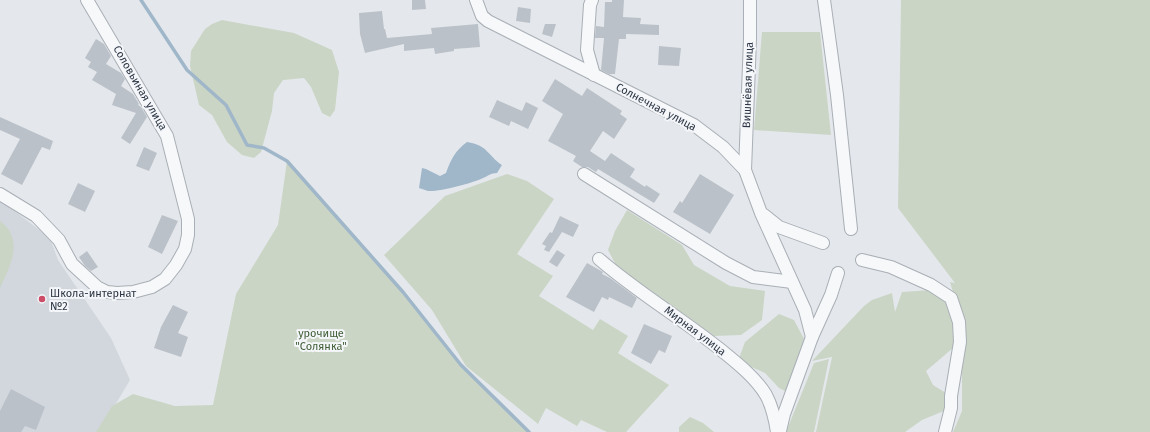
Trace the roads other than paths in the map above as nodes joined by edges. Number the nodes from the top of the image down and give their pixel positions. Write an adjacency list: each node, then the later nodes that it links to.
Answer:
1 (87, 0): 9 (street, Соловьиная улица)
2 (476, 0): 6 (street, Солнечная улица)
3 (592, 0): 6 (street)
4 (750, 0): 7 (street, Вишнёвая улица)
5 (824, 0): 11 (street)
6 (594, 75): 7 (street, Солнечная улица)
7 (745, 170): 10 (street, Солнечная улица)
8 (584, 174): 16 (street)
9 (0, 194)
10 (761, 213): 12 (street); 16 (street, Солнечная улица)
11 (851, 229)
12 (823, 243)
13 (599, 259): 18 (street, Мирная улица)
14 (862, 260): 19 (street)
15 (838, 273): 17 (street)
16 (792, 282): 17 (street, Солнечная улица)
17 (812, 337): 18 (street)
18 (778, 432)
19 (945, 432)

